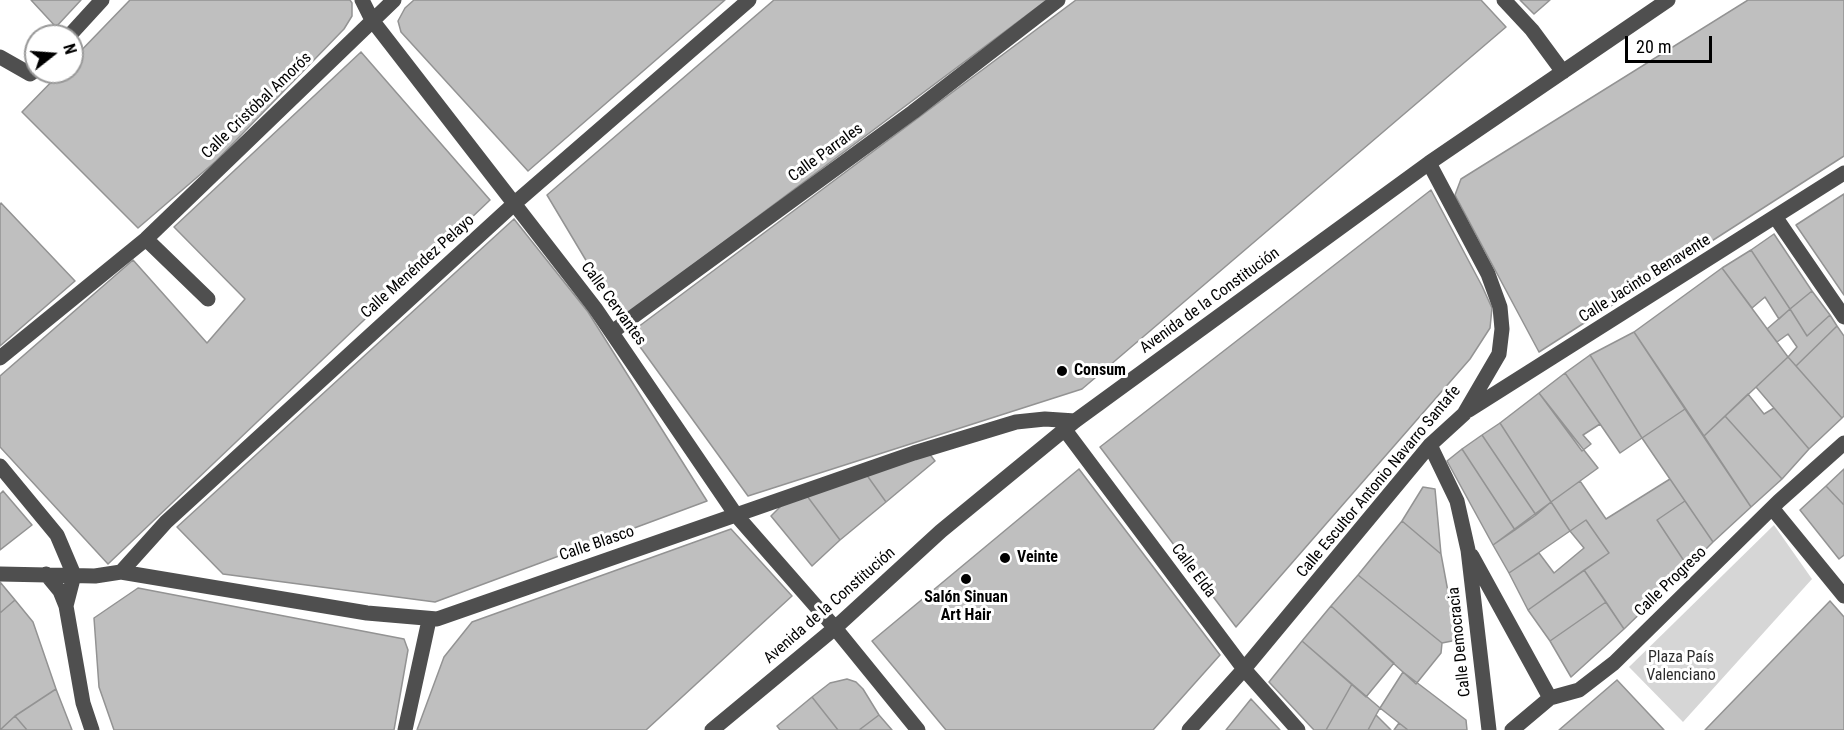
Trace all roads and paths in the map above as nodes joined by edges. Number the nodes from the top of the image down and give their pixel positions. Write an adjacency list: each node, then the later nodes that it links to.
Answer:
1 (102, 0): 9 (street)
2 (362, 0): 8 (street, Calle Cervantes)
3 (394, 0): 8 (street, Calle Cristóbal Amorós)
4 (749, 0): 15 (street, Calle Menéndez Pelayo)
5 (1058, 0): 20 (street, Calle Parrales)
6 (1504, 0): 12 (street)
7 (1668, 0): 12 (street, Avenida de la Constitución)
8 (372, 20): 15 (street, Calle Cervantes); 17 (street, Calle Cristóbal Amorós)
9 (80, 24)
10 (0, 57): 11 (street)
11 (24, 71)
12 (1563, 72): 13 (street, Avenida de la Constitución)
13 (1429, 163): 22 (street, Calle Escultor Antonio Navarro Santafe); 23 (street, Avenida de la Constitución)
14 (1844, 173): 16 (street, Calle Jacinto Benavente)
15 (515, 202): 20 (street, Calle Cervantes); 30 (street, Calle Menéndez Pelayo)
16 (1776, 218): 19 (street); 22 (street, Calle Jacinto Benavente)
17 (146, 239): 18 (street); 21 (street, Calle Cristóbal Amorós)
18 (208, 299)
19 (1844, 317)
20 (612, 332): 28 (street, Calle Cervantes)
21 (0, 358)
22 (1464, 414): 25 (street, Calle Escultor Antonio Navarro Santafe)
23 (1070, 426): 28 (street, Calle Blasco); 37 (street, Avenida de la Constitución); 38 (street, Calle Elda)
24 (1844, 443): 27 (street, Calle Progreso)
25 (1430, 445): 29 (street, Calle Democracia); 38 (street, Calle Escultor Antonio Navarro Santafe)
26 (0, 466): 33 (street)
27 (1772, 508): 34 (street); 39 (street, Calle Progreso)
28 (736, 515): 36 (street, Calle Blasco); 37 (street, Calle Cervantes)
29 (1468, 550): 39 (street, Calle Democracia); 46 (street, Calle Democracia)
30 (121, 572): 33 (street, Calle Blasco); 36 (street, Calle Blasco)
31 (0, 574): 32 (street, Calle Blasco)
32 (46, 574): 33 (street, Calle Blasco); 35 (street)
33 (74, 575): 35 (street)
34 (1844, 596)
35 (66, 606): 40 (street)
36 (429, 620): 41 (street)
37 (835, 628): 42 (street, Avenida de la Constitución); 43 (street, Calle Cervantes)
38 (1245, 669): 44 (street, Calle Escultor Antonio Navarro Santafe); 45 (street, Calle Elda)
39 (1550, 698): 47 (street, Calle Progreso)
40 (92, 730)
41 (405, 730)
42 (712, 730)
43 (918, 730)
44 (1189, 730)
45 (1298, 730)
46 (1489, 730)
47 (1512, 730)

